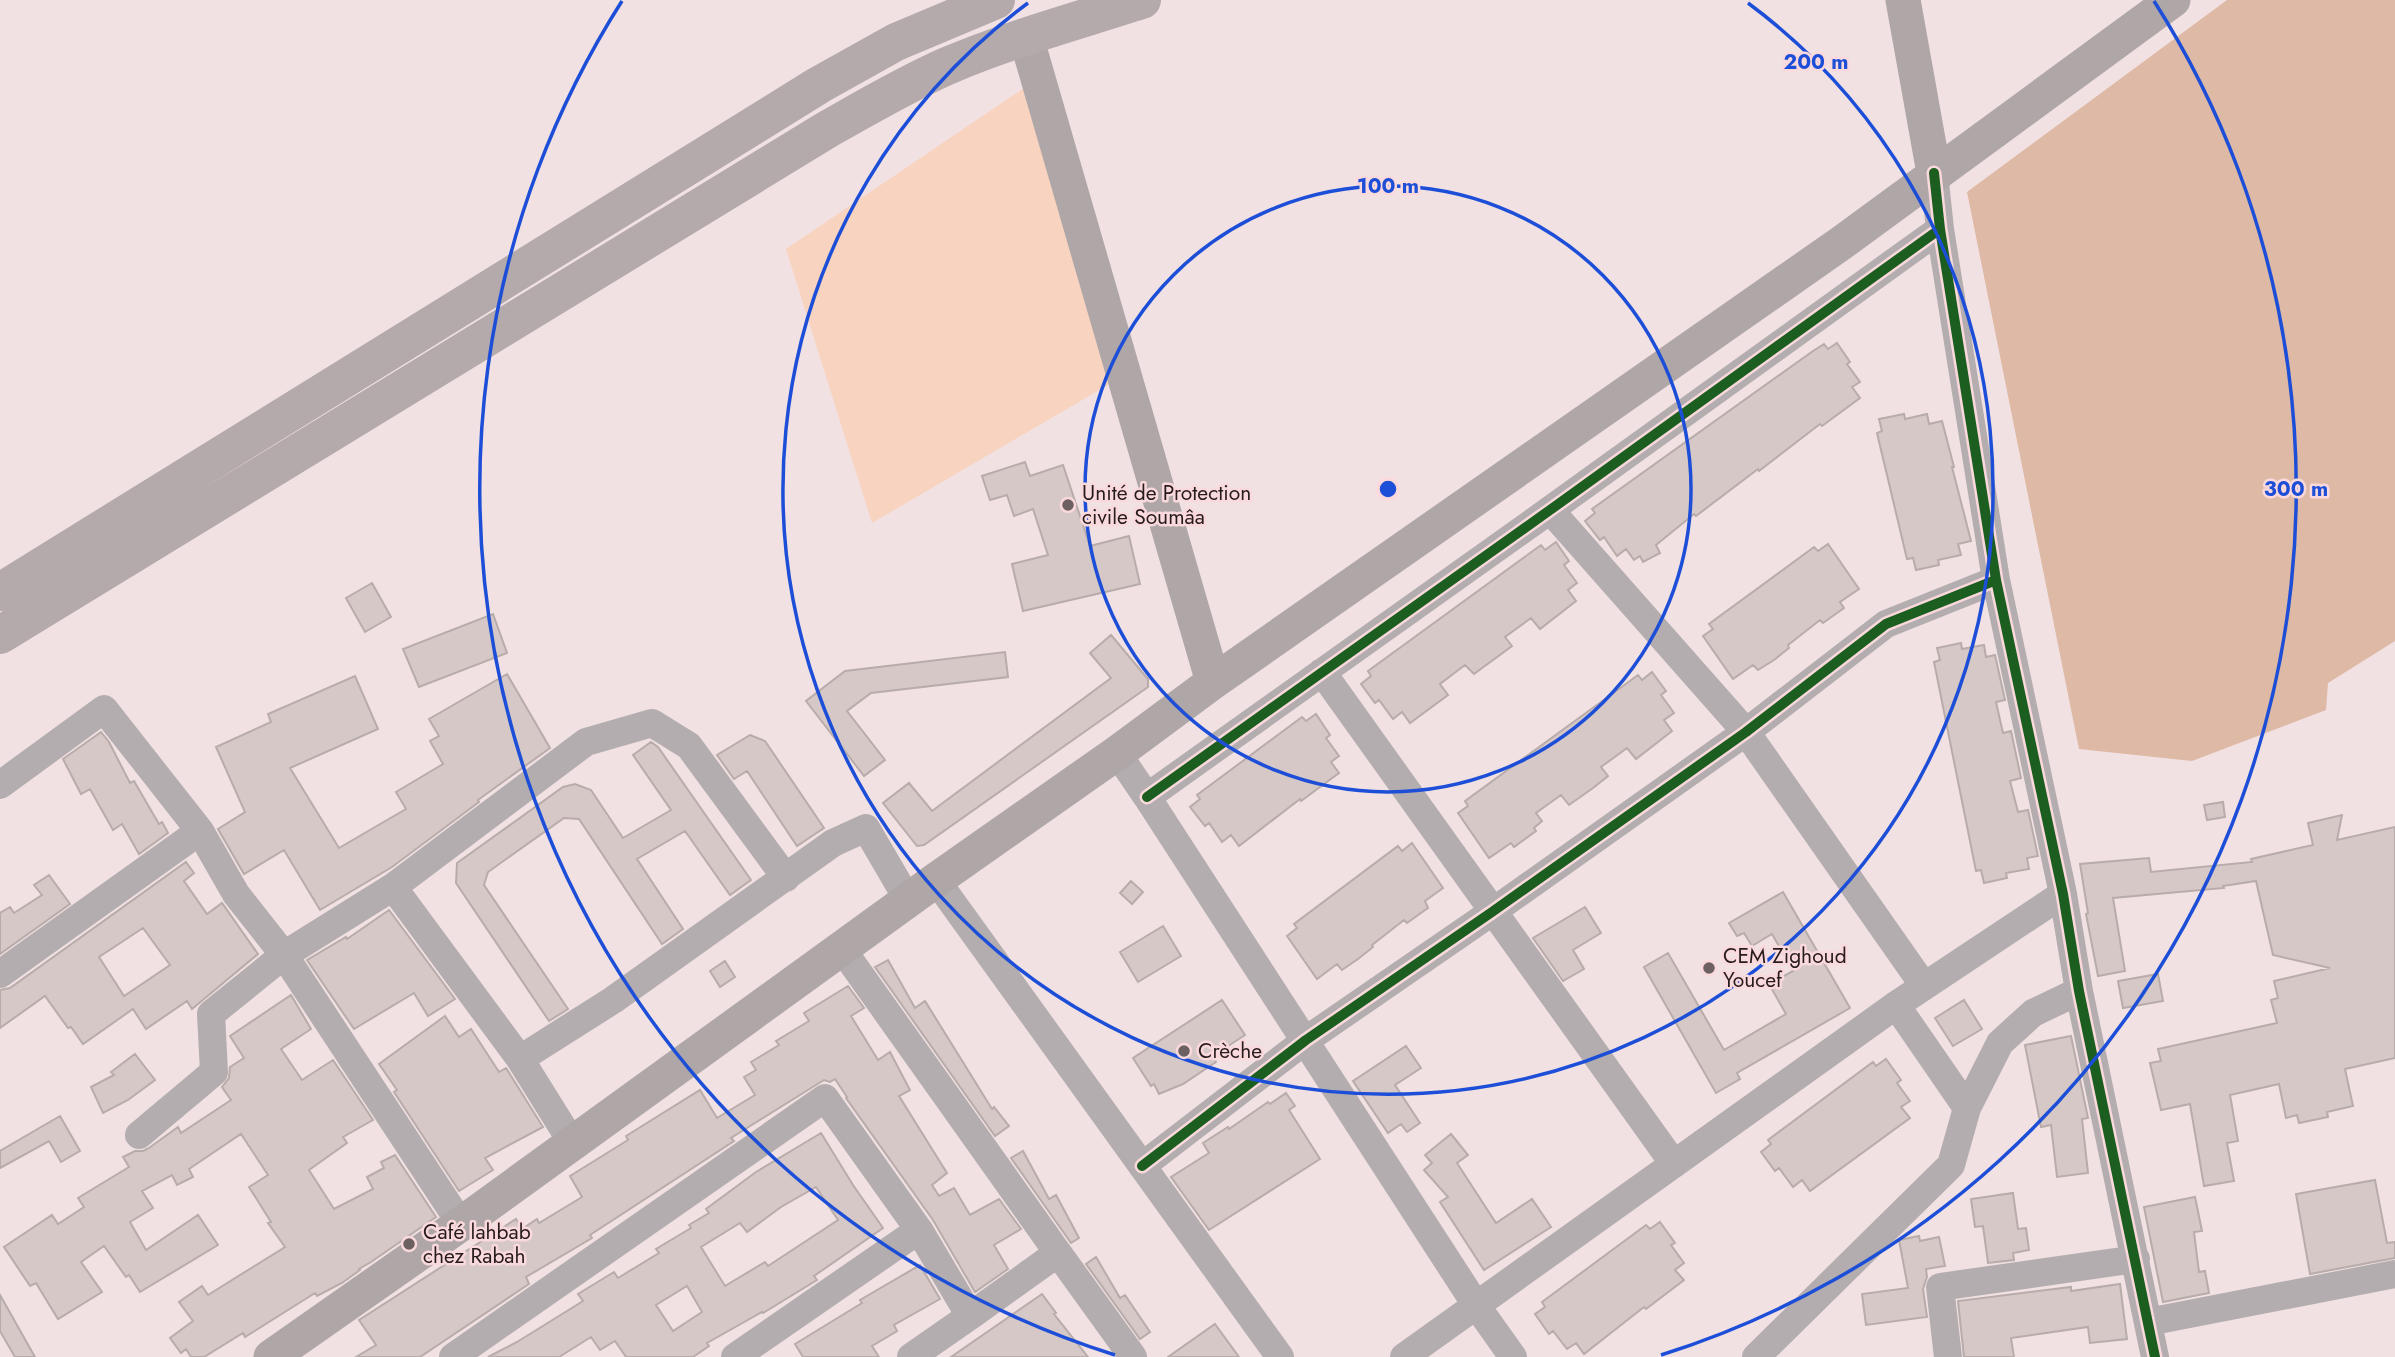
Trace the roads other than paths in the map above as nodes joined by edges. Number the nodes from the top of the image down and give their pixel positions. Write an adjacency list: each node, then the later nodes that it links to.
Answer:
1 (996, 0): 10 (highway)
2 (1142, 0): 5 (highway)
3 (1903, 0): 6 (main road)
4 (2173, 0): 6 (main road)
5 (1026, 37): 11 (highway); 13 (main road)
6 (1934, 173): 7 (street); 13 (main road)
7 (1940, 229): 8 (street); 9 (street)
8 (1550, 510): 12 (street); 14 (street)
9 (1996, 580): 14 (street); 22 (street)
10 (0, 592)
11 (0, 635)
12 (1322, 672): 17 (street); 24 (street)
13 (1213, 682): 15 (main road)
14 (1746, 732): 24 (street); 28 (street)
15 (1117, 753): 17 (street); 20 (main road)
16 (0, 785): 18 (street)
17 (1147, 797): 31 (street)
18 (200, 831): 26 (street); 27 (street)
19 (786, 878): 21 (street); 23 (street); 32 (street)
20 (936, 880): 23 (main road); 37 (street)
21 (393, 887): 26 (street); 32 (street)
22 (2063, 894): 28 (street); 29 (street)
23 (908, 900): 25 (main road)
24 (1492, 912): 31 (street); 36 (street)
25 (842, 949): 35 (main road); 40 (street)
26 (284, 955): 34 (street); 38 (street)
27 (0, 974)
28 (1924, 986): 30 (street)
29 (2079, 991): 33 (street); 41 (street)
30 (1896, 1005): 33 (street); 36 (street)
31 (1306, 1040): 37 (street); 43 (street)
32 (520, 1059): 35 (street)
33 (1967, 1108): 54 (street)
34 (139, 1135)
35 (573, 1144): 38 (main road)
36 (1674, 1164): 43 (street)
37 (1142, 1166): 51 (street)
38 (461, 1224): 46 (main road)
39 (919, 1230): 44 (street); 47 (street); 48 (street)
40 (1058, 1254): 44 (street); 50 (street)
41 (2136, 1259): 45 (street); 55 (street)
42 (2395, 1275): 45 (street)
43 (1476, 1305): 52 (street); 53 (street)
44 (970, 1316): 49 (street)
45 (2148, 1322): 56 (street)
46 (271, 1357)
47 (453, 1357)
48 (735, 1357)
49 (911, 1357)
50 (1133, 1357)
51 (1280, 1357)
52 (1404, 1357)
53 (1513, 1357)
54 (1756, 1357)
55 (1948, 1357)
56 (2155, 1357)

